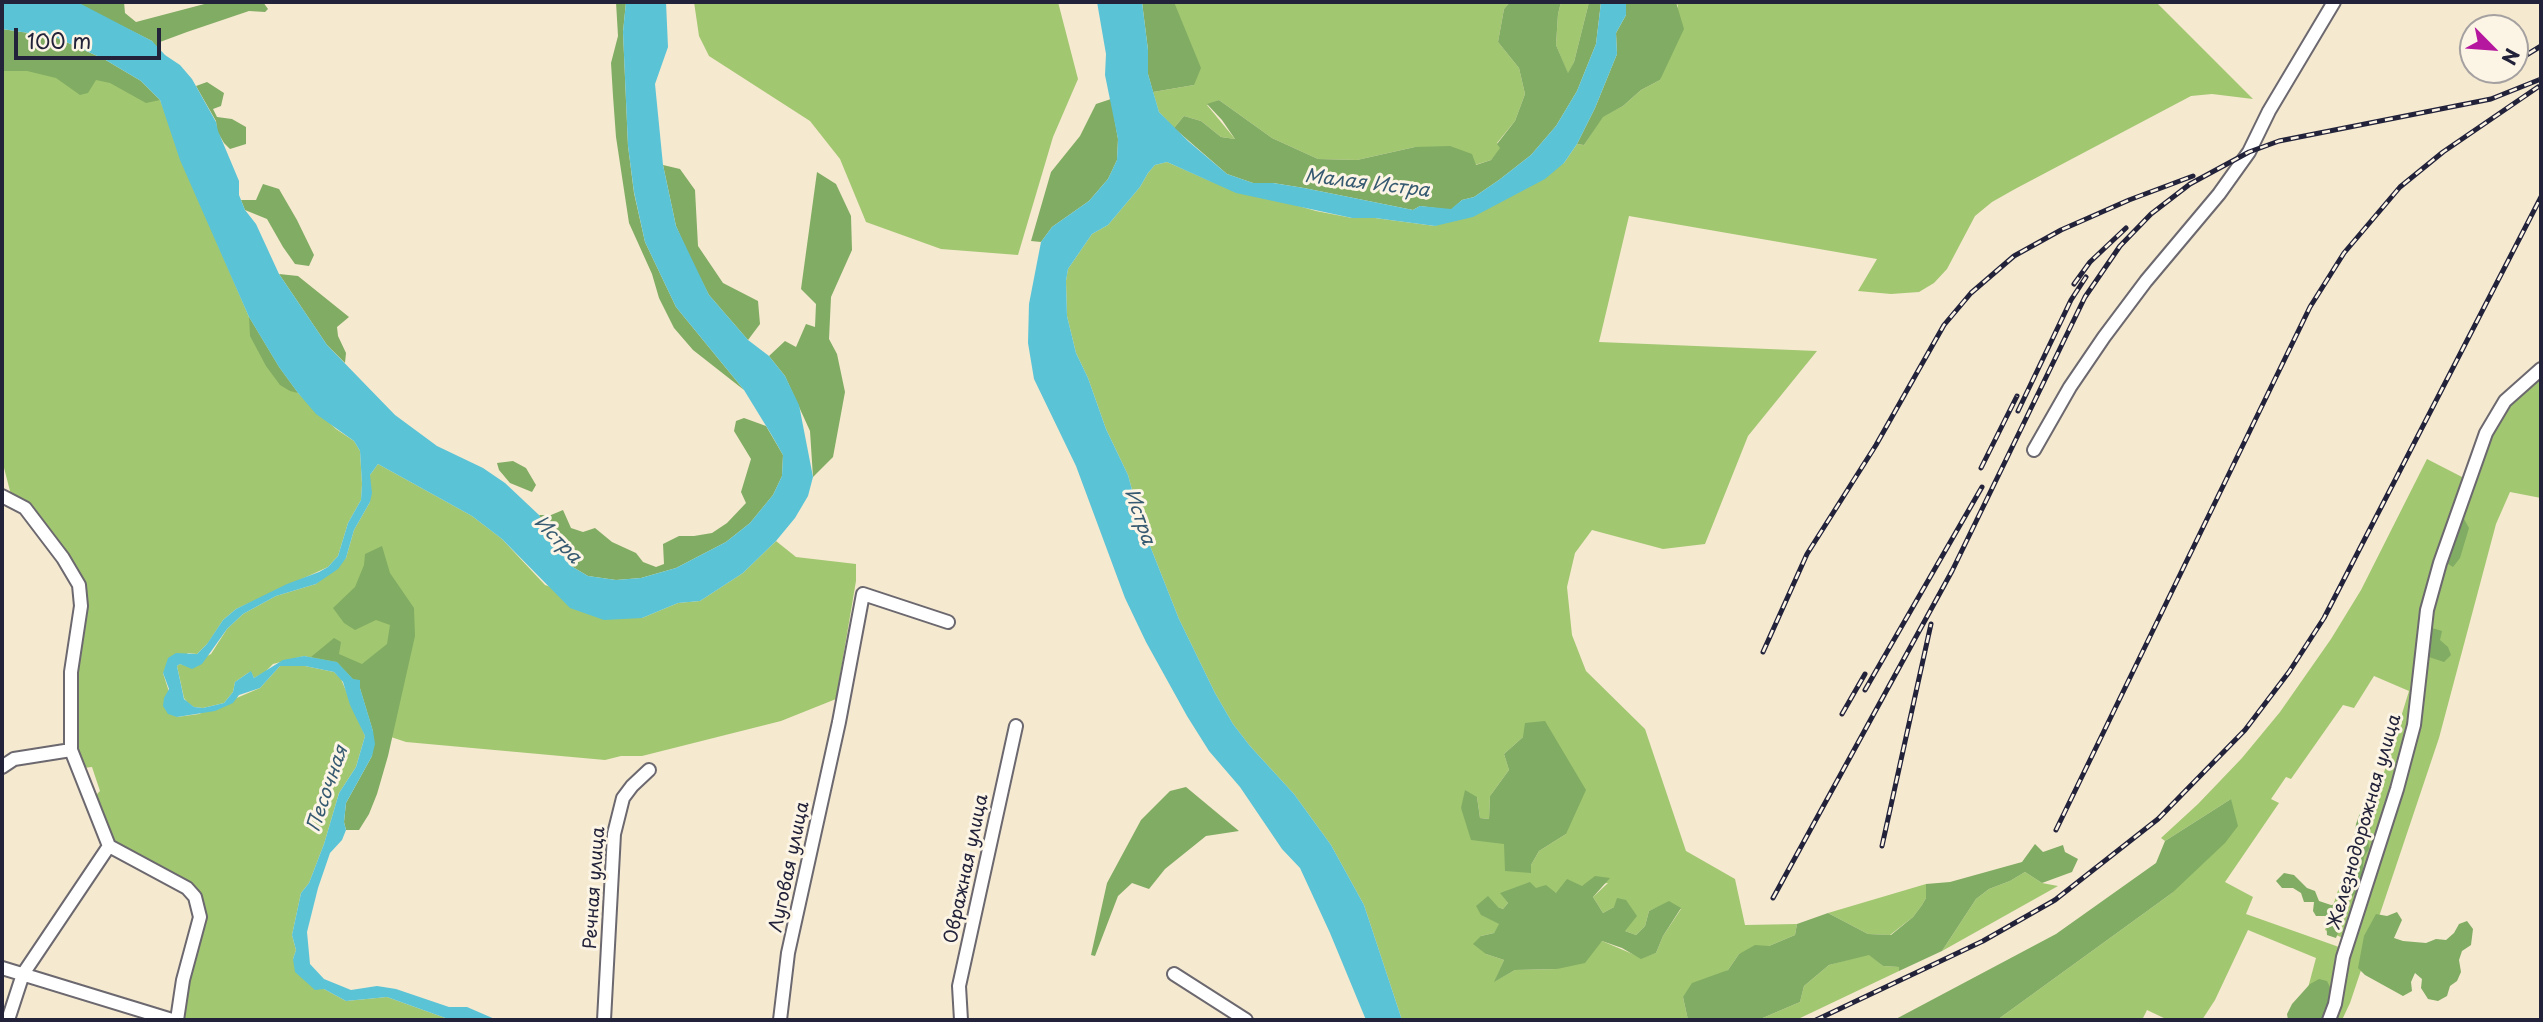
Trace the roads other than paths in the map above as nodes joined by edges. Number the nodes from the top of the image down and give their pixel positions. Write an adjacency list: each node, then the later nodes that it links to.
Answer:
1 (2334, 2): 3 (street)
2 (2541, 369): 20 (street, Железнодорожная улица)
3 (2034, 450)
4 (2, 496): 7 (street)
5 (948, 622): 17 (street, Луговая улица)
6 (1016, 726): 18 (street, Овражная улица)
7 (71, 751): 8 (street); 10 (street)
8 (2, 767)
9 (649, 770): 16 (street, Речная улица)
10 (109, 846): 12 (street); 15 (street)
11 (2, 968): 12 (street)
12 (23, 974): 14 (street); 15 (street)
13 (1174, 974): 19 (street)
14 (8, 1020)
15 (175, 1020)
16 (604, 1020)
17 (780, 1020)
18 (961, 1020)
19 (1246, 1020)
20 (2329, 1020)

